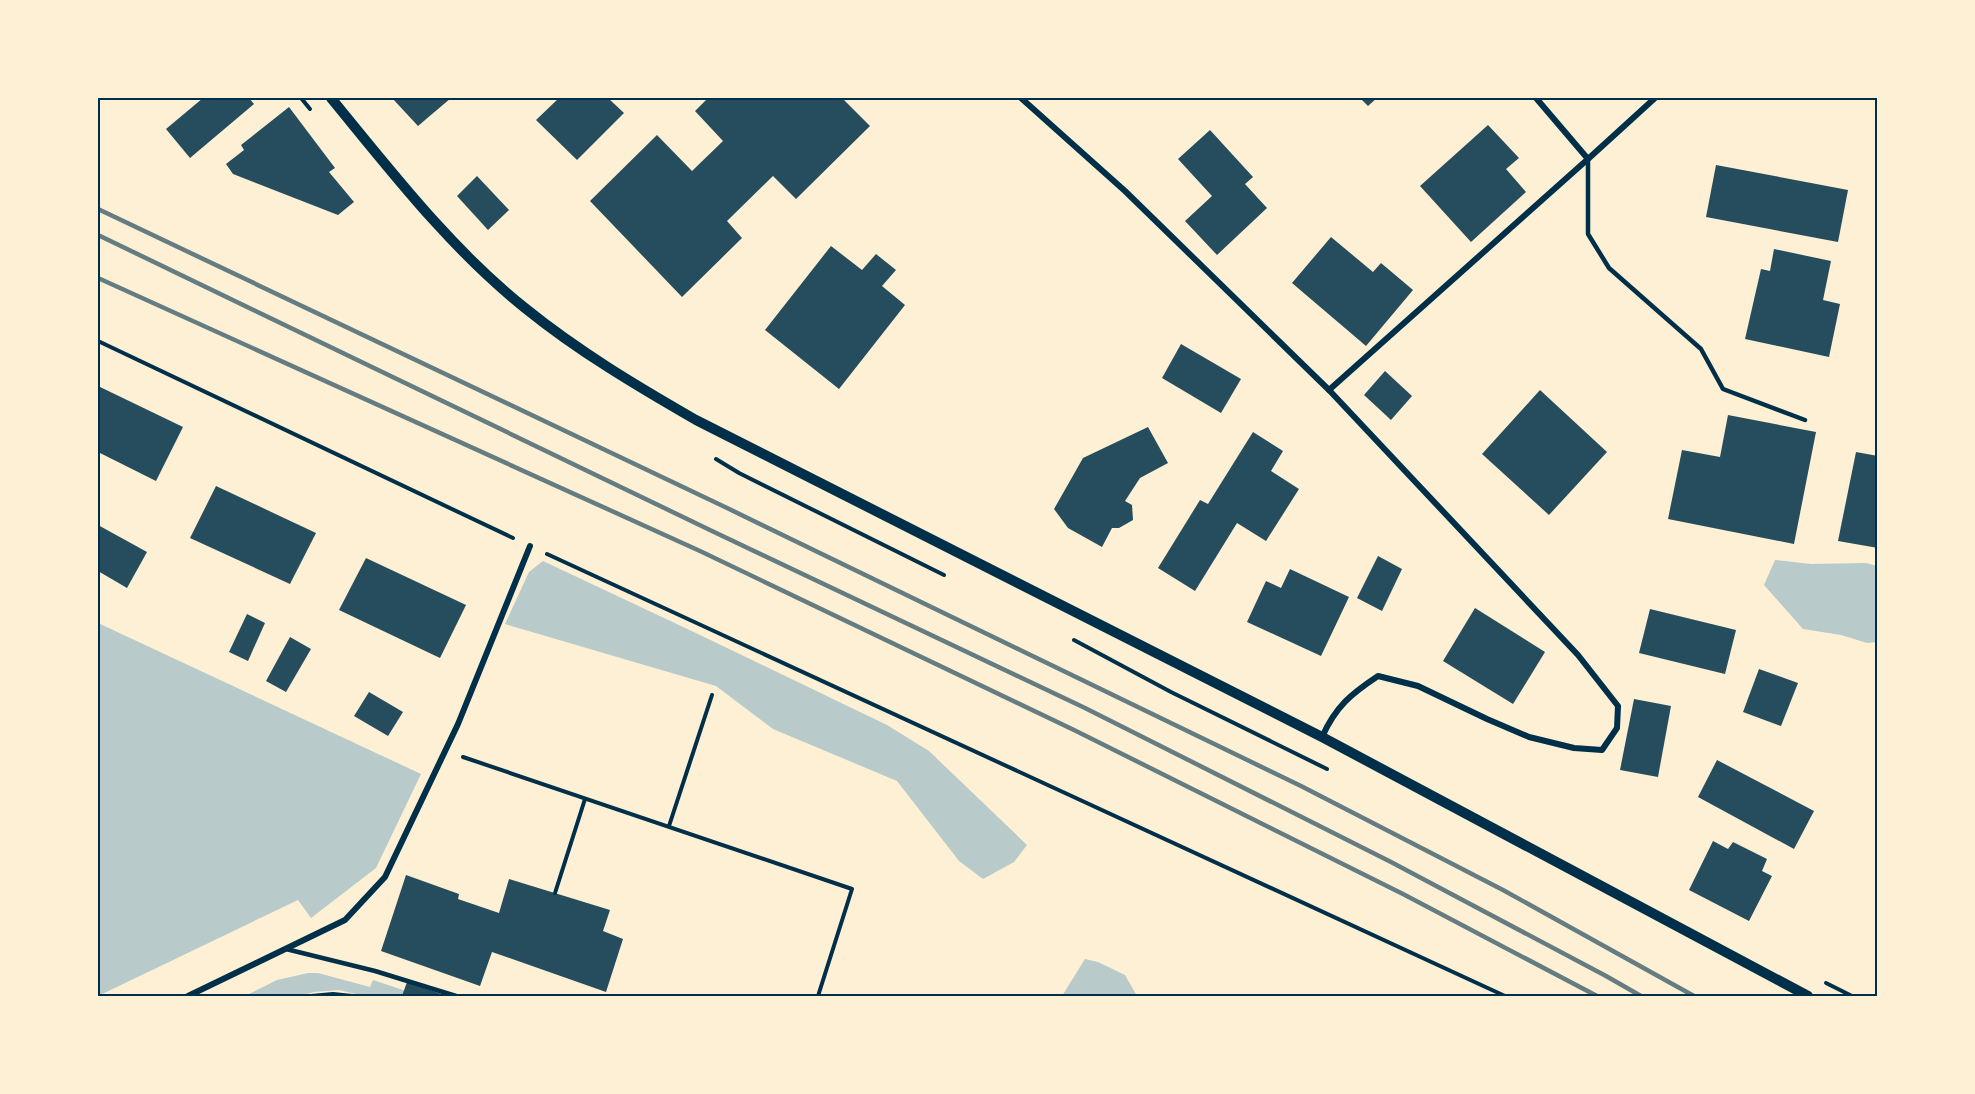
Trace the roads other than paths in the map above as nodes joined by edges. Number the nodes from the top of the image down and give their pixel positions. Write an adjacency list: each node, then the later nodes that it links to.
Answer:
1 (331, 98): 9 (street)
2 (1021, 98): 6 (street)
3 (1536, 98): 5 (street)
4 (1655, 98): 5 (street)
5 (1588, 159): 6 (street); 7 (lane)
6 (1329, 390): 9 (street)
7 (1805, 420)
8 (530, 546): 10 (street)
9 (1322, 737): 13 (street)
10 (286, 949): 11 (street); 12 (lane)
11 (188, 996)
12 (456, 996)
13 (1808, 996)

